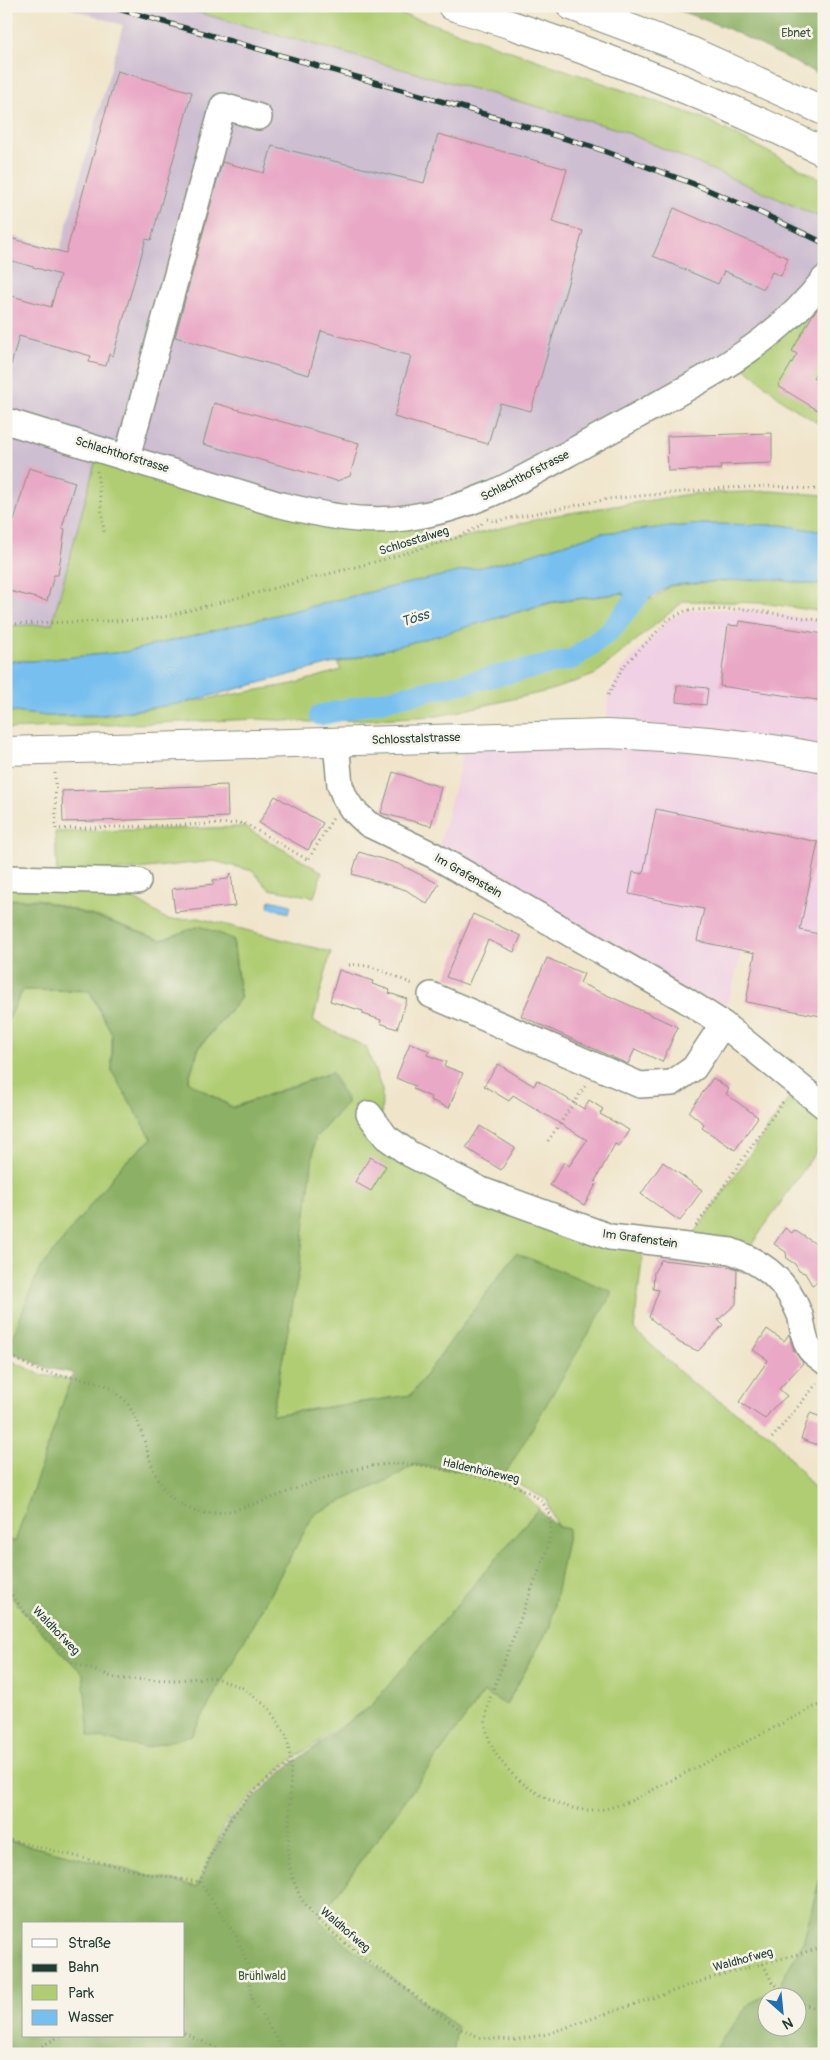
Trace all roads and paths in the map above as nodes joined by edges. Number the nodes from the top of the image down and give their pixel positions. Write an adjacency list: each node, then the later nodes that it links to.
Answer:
1 (452, 6): 5 (main road)
2 (572, 6): 3 (main road)
3 (824, 111)
4 (259, 117): 8 (street)
5 (824, 152)
6 (824, 279): 8 (street, Schlachthofstrasse)
7 (6, 421): 8 (street, Schlachthofstrasse)
8 (127, 457)
9 (96, 466): 11 (path)
10 (824, 490): 13 (path, Schlosstalweg)
11 (104, 532)
12 (824, 621): 14 (path)
13 (6, 624)
14 (608, 696)
15 (336, 742): 16 (main road, Schlosstalstrasse); 17 (main road, Schlosstalstrasse); 19 (street, Im Grafenstein)
16 (6, 751)
17 (824, 758)
18 (55, 769): 19 (path)
19 (345, 798): 24 (street, Im Grafenstein)
20 (6, 878): 21 (street)
21 (138, 881)
22 (349, 965): 23 (path)
23 (421, 989): 25 (street)
24 (723, 1024): 25 (street); 27 (street, Im Grafenstein)
25 (597, 1067): 29 (path)
26 (786, 1097): 30 (path)
27 (824, 1106)
28 (369, 1114): 30 (street, Im Grafenstein)
29 (548, 1141)
30 (683, 1246): 32 (street, Im Grafenstein)
31 (6, 1354): 36 (path, Haldenhöheweg)
32 (824, 1361)
33 (824, 1375): 34 (path)
34 (772, 1438)
35 (6, 1587): 37 (path, Waldhofweg)
36 (824, 1704)
37 (291, 1762): 39 (path); 41 (path, Waldhofweg)
38 (6, 1839): 39 (path)
39 (200, 1882): 49 (path)
40 (824, 1948): 41 (path, Waldhofweg)
41 (763, 1964): 42 (path)
42 (780, 1988)
43 (808, 2005): 44 (path)
44 (824, 2011)
45 (185, 2033): 48 (path)
46 (56, 2038): 47 (path)
47 (36, 2054)
48 (223, 2054)
49 (287, 2054)

